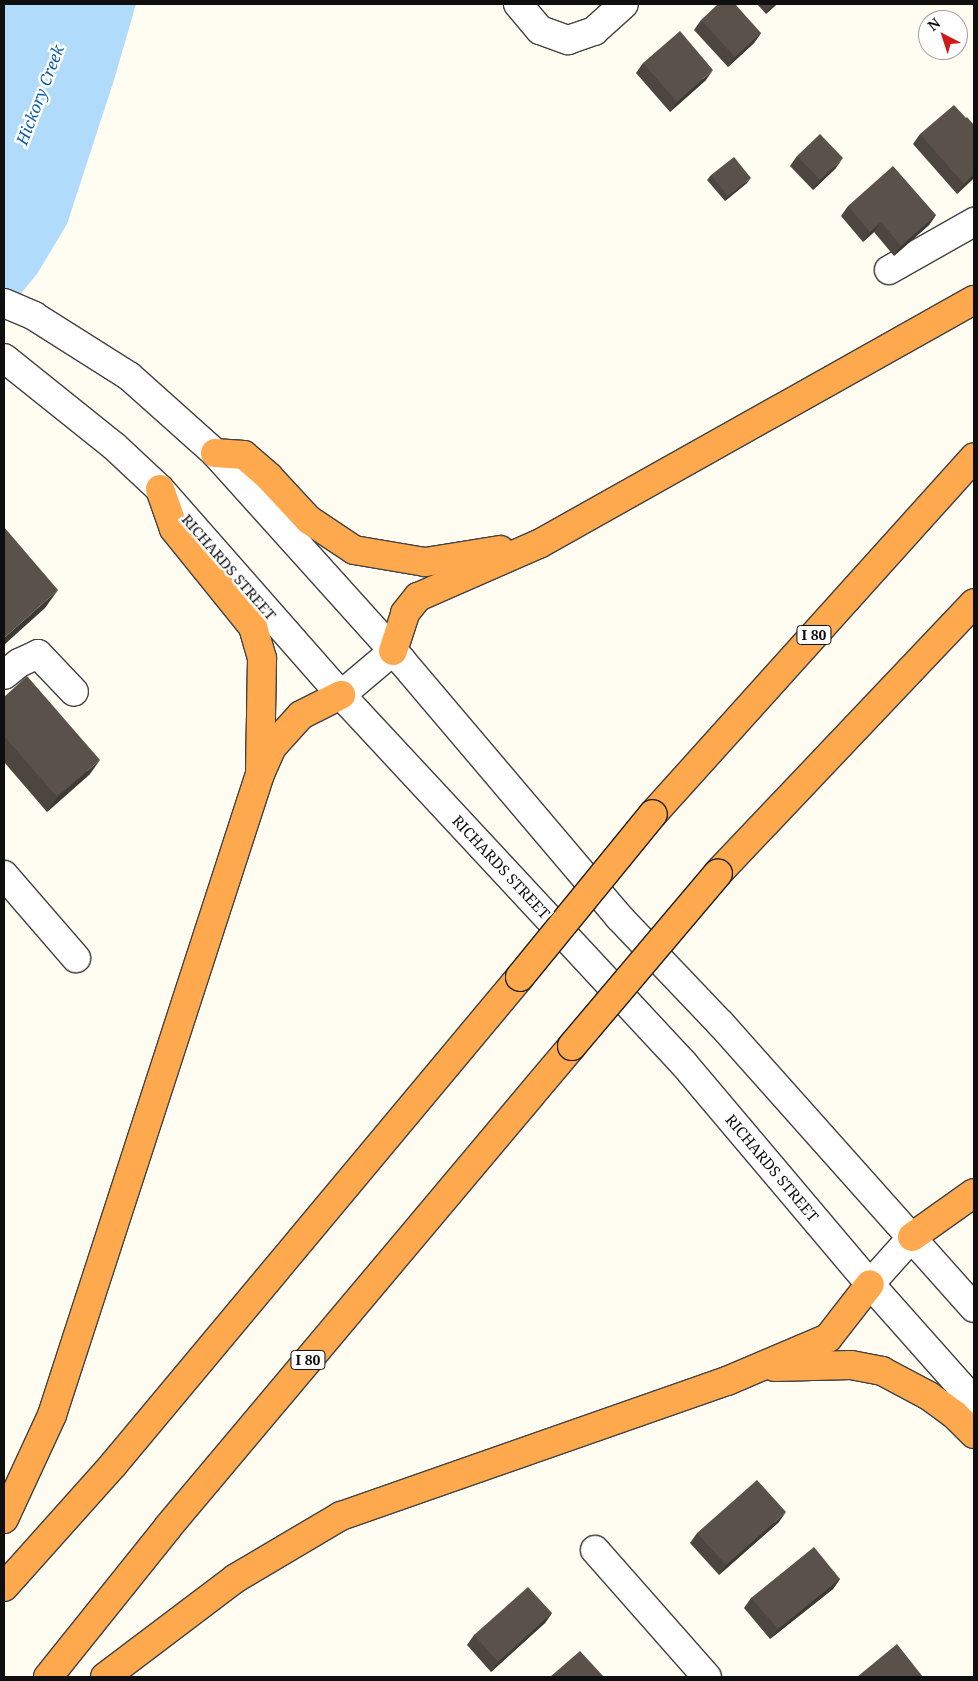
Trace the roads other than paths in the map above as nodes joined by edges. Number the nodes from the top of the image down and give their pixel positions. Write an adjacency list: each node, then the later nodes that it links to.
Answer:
1 (518, 4): 2 (street)
2 (624, 4)
3 (974, 222): 4 (street)
4 (889, 270)
5 (974, 300): 11 (highway)
6 (4, 303): 8 (street)
7 (4, 358): 10 (street, RICHARDS STREET)
8 (215, 453): 11 (highway); 13 (street)
9 (974, 457): 29 (highway, I 80, bridge)
10 (160, 489): 16 (street, RICHARDS STREET); 17 (highway)
11 (538, 544): 13 (highway)
12 (974, 603): 30 (highway, I 80, bridge)
13 (393, 651): 16 (street); 21 (street)
14 (4, 675): 15 (street)
15 (74, 692)
16 (341, 695): 17 (highway); 22 (street, RICHARDS STREET)
17 (260, 774): 27 (highway)
18 (4, 875): 19 (street)
19 (76, 958)
20 (974, 1193): 21 (highway)
21 (912, 1238): 22 (street); 23 (street)
22 (870, 1284): 24 (highway); 25 (street, RICHARDS STREET)
23 (974, 1308)
24 (759, 1367): 26 (highway); 31 (highway)
25 (974, 1401)
26 (974, 1434)
27 (4, 1519)
28 (596, 1550): 32 (street)
29 (4, 1587)
30 (48, 1677)
31 (105, 1677)
32 (707, 1677)

